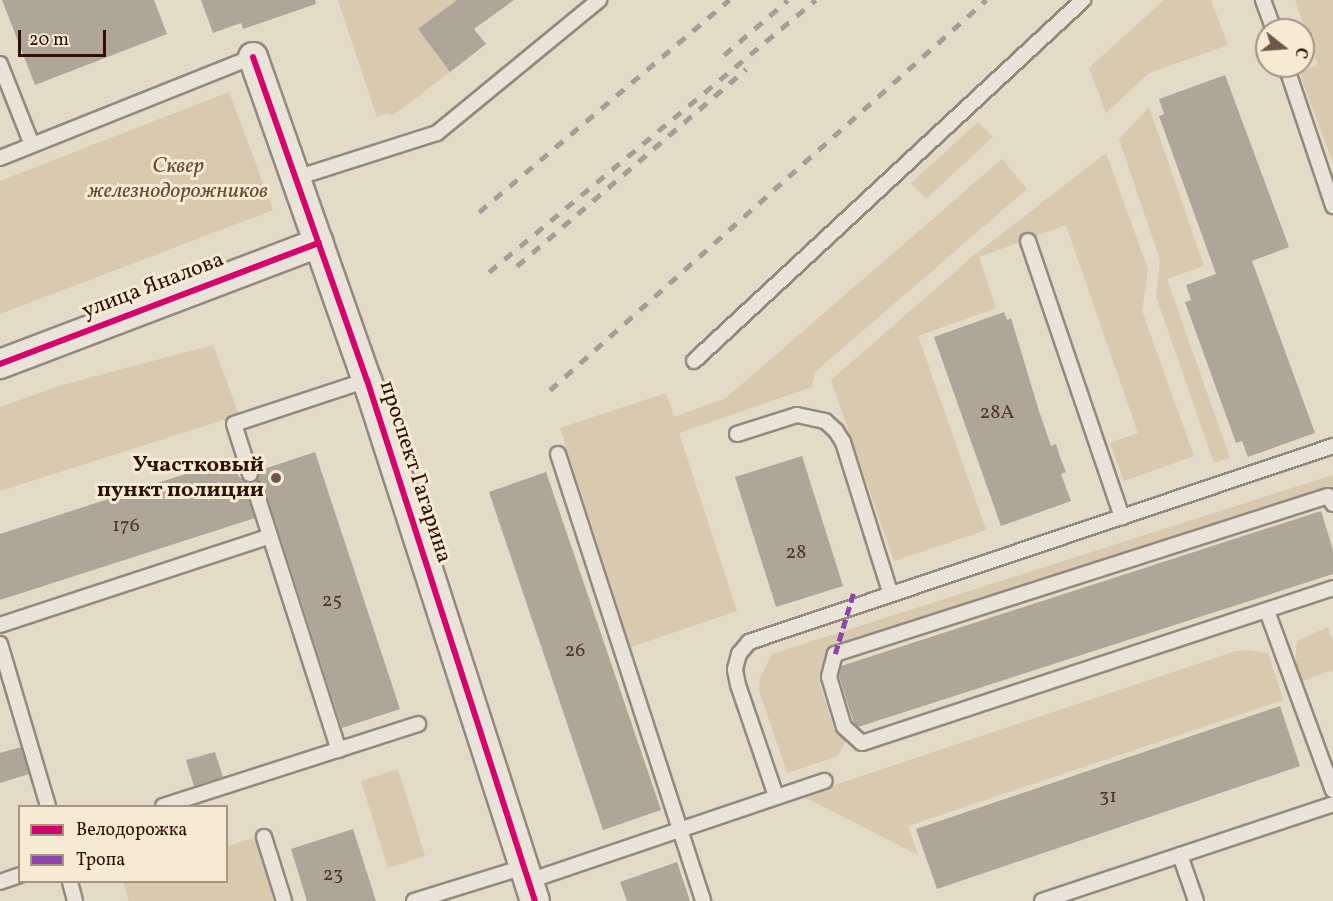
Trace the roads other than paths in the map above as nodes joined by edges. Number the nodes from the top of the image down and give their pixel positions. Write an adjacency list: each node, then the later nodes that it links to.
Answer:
1 (599, 0): 10 (lane)
2 (1083, 0): 14 (lane)
3 (1263, 0): 4 (lane)
4 (1270, 18)
5 (253, 57): 8 (lane); 10 (street, проспект Гагарина)
6 (0, 64): 8 (lane)
7 (1290, 78): 11 (lane)
8 (32, 145): 9 (lane)
9 (0, 158)
10 (296, 178): 13 (street, проспект Гагарина)
11 (1333, 206)
12 (1028, 241): 23 (lane)
13 (319, 243): 15 (street, улица Яналова); 16 (street, проспект Гагарина)
14 (694, 361)
15 (0, 363)
16 (367, 380): 20 (lane); 44 (street, проспект Гагарина)
17 (737, 434): 26 (lane)
18 (1333, 446): 23 (lane)
19 (558, 454): 38 (lane)
20 (250, 474)
21 (255, 489): 24 (lane)
22 (1333, 504): 27 (lane)
23 (1122, 517): 26 (lane)
24 (270, 536): 28 (lane); 31 (lane)
25 (1333, 588): 27 (lane)
26 (890, 592): 34 (lane)
27 (1267, 611): 33 (lane)
28 (0, 625)
29 (0, 644): 36 (lane)
30 (418, 724): 31 (lane)
31 (339, 750): 37 (lane)
32 (825, 781): 34 (lane)
33 (1333, 790)
34 (776, 796): 38 (lane)
35 (1333, 804): 40 (lane)
36 (47, 805)
37 (169, 805)
38 (680, 830): 44 (lane); 48 (lane)
39 (264, 837): 46 (lane)
40 (1180, 855): 49 (lane); 50 (lane)
41 (18, 876): 42 (lane)
42 (0, 882)
43 (70, 883): 45 (lane)
44 (529, 883): 47 (lane)
45 (75, 901)
46 (284, 901)
47 (414, 901)
48 (703, 901)
49 (1042, 901)
50 (1196, 901)

